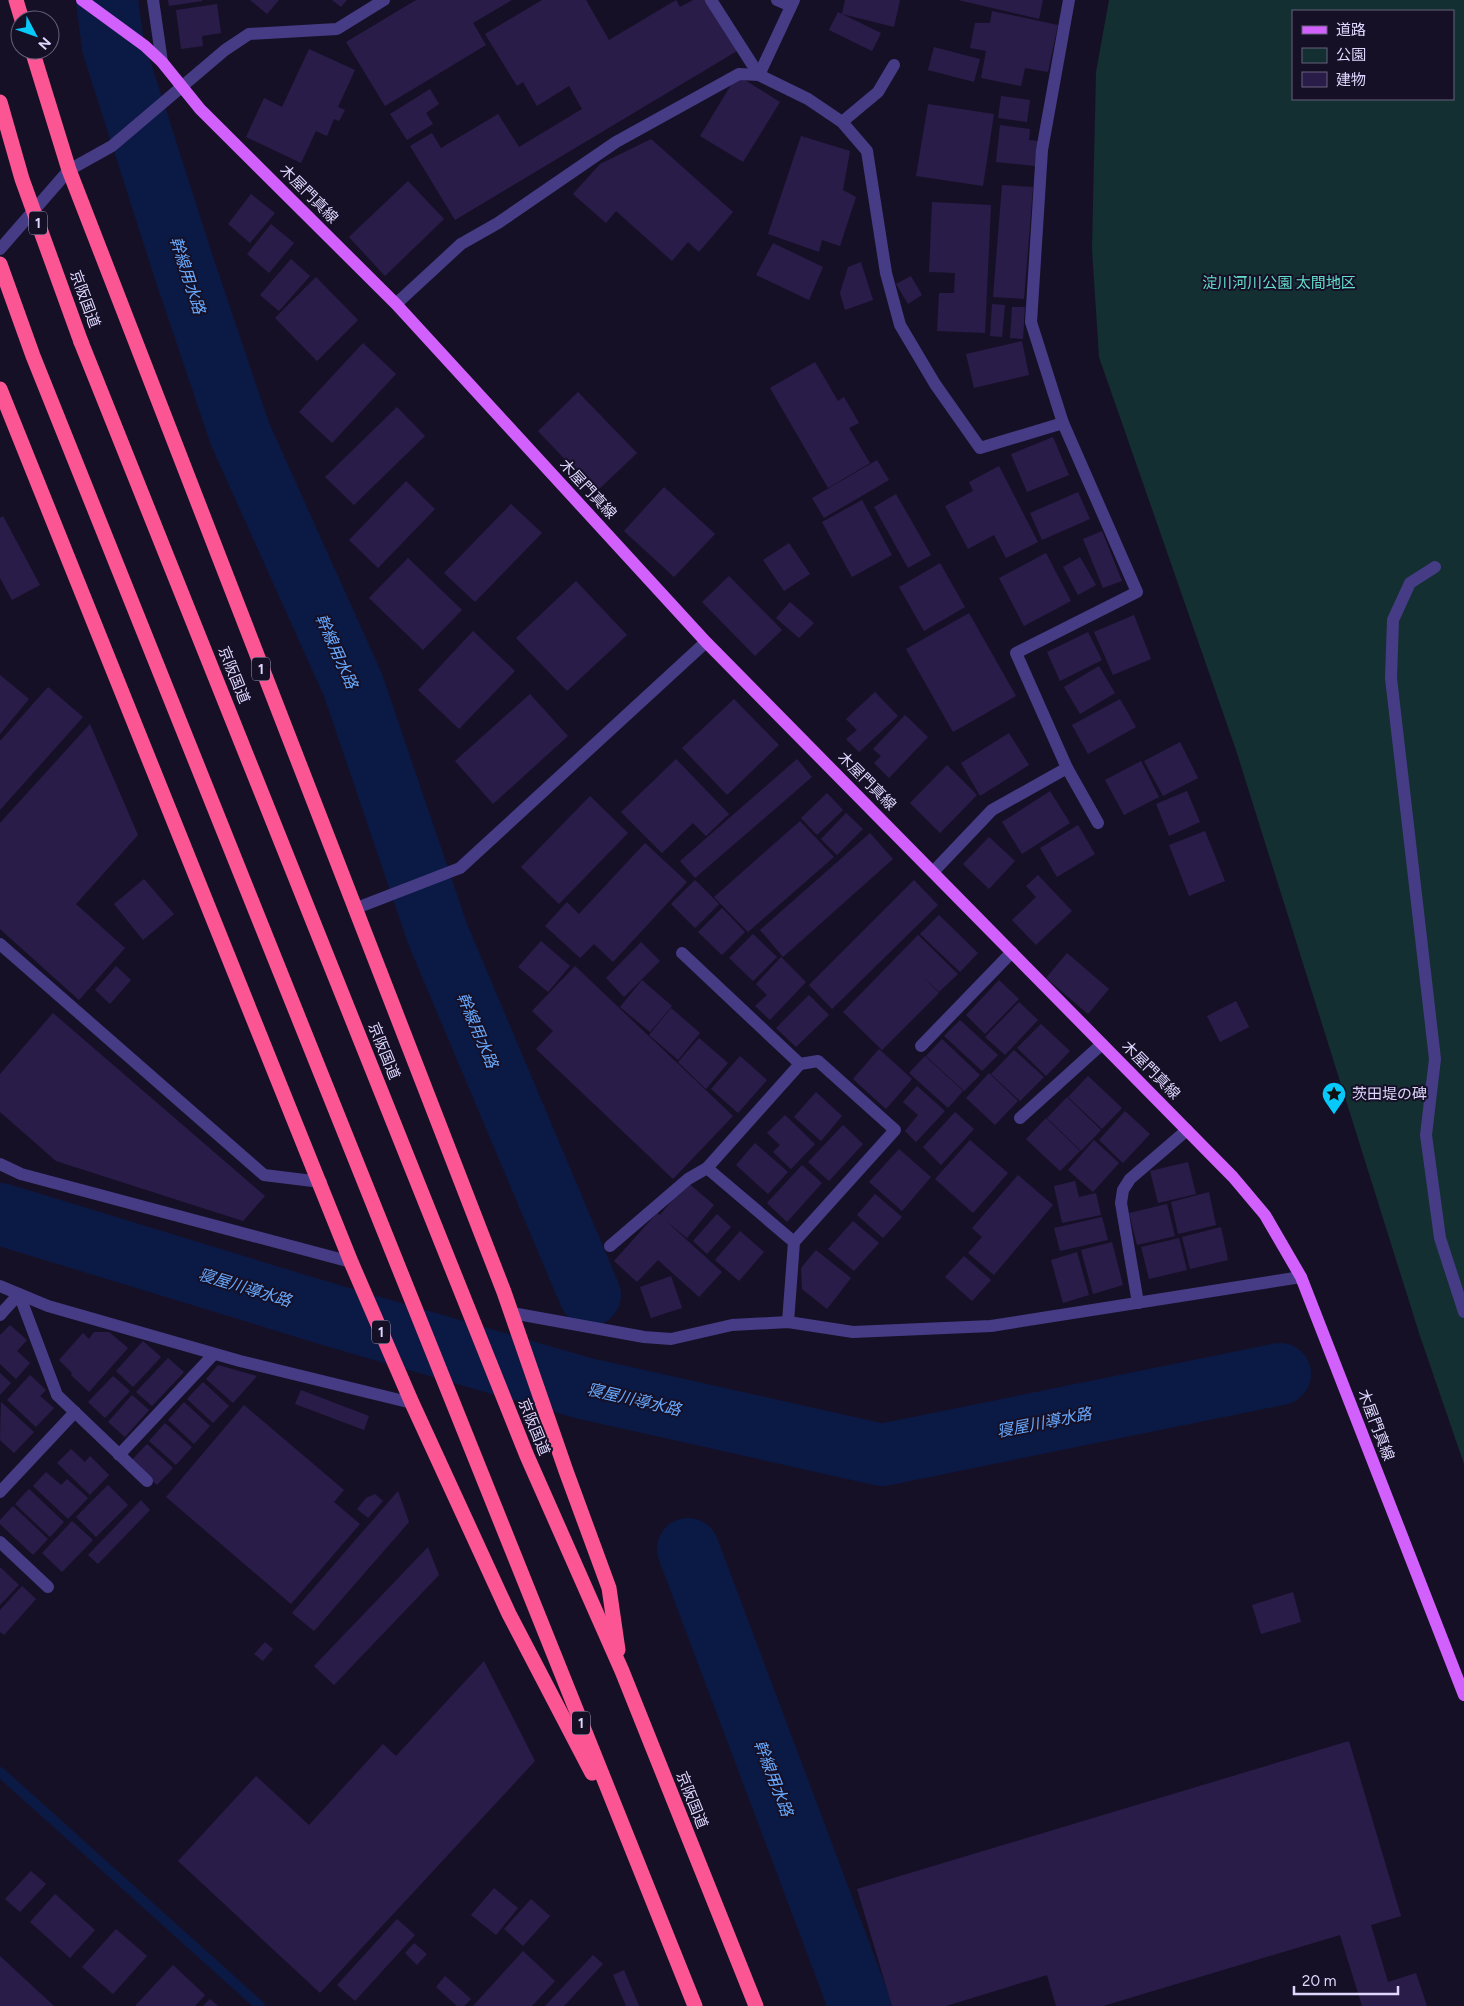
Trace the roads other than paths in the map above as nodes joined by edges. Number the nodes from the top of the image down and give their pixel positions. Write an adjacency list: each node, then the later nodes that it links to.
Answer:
1 (82, 0): 9 (main road, 木屋門真線)
2 (153, 0): 9 (street)
3 (384, 0): 12 (street)
4 (711, 0): 11 (street)
5 (777, 0): 7 (street)
6 (1070, 0): 20 (street)
7 (792, 3): 11 (street)
8 (35, 60): 15 (highway, 1)
9 (162, 62): 12 (main road, 木屋門真線)
10 (894, 65): 14 (street)
11 (759, 75): 14 (street); 18 (street)
12 (181, 87): 15 (street); 18 (main road, 木屋門真線)
13 (0, 102): 57 (highway, 京阪国道 / 1, bridge)
14 (842, 122): 20 (street)
15 (69, 170): 16 (street); 26 (highway, 1)
16 (0, 249)
17 (0, 264): 59 (highway, 1)
18 (396, 304): 22 (main road, 木屋門真線)
19 (0, 389): 37 (highway, 1)
20 (1063, 424): 23 (street)
21 (1435, 567): 45 (street)
22 (706, 642): 25 (main road, 木屋門真線); 26 (street)
23 (1067, 768): 24 (street); 25 (street)
24 (1098, 823)
25 (933, 872): 28 (main road, 木屋門真線)
26 (354, 909): 46 (highway, 1)
27 (0, 944): 37 (street)
28 (1012, 952): 30 (main road, 木屋門真線); 31 (street)
29 (682, 953): 32 (street)
30 (1102, 1044): 33 (street); 34 (main road, 木屋門真線)
31 (920, 1046)
32 (800, 1064): 36 (street); 38 (street)
33 (1020, 1118)
34 (1187, 1130): 41 (main road, 木屋門真線); 44 (street)
35 (0, 1164): 40 (street)
36 (708, 1168): 38 (street); 39 (street)
37 (320, 1182): 40 (highway, 1)
38 (794, 1242): 48 (street)
39 (610, 1246)
40 (351, 1262): 50 (highway, 1)
41 (1301, 1277): 44 (street); 58 (main road, 木屋門真線)
42 (0, 1286): 43 (street)
43 (19, 1294): 47 (street); 49 (street); 51 (street)
44 (1138, 1303): 48 (street)
45 (1464, 1312)
46 (512, 1313): 48 (street); 57 (highway, 1)
47 (0, 1315)
48 (788, 1322)
49 (214, 1354): 50 (street); 52 (street)
50 (412, 1403): 59 (highway, 1)
51 (75, 1412): 52 (street); 54 (street)
52 (120, 1455): 53 (street)
53 (147, 1481)
54 (0, 1492)
55 (0, 1542): 56 (street)
56 (48, 1587)
57 (622, 1671): 61 (highway, 京阪国道 / 1)
58 (1464, 1695)
59 (629, 1844): 60 (highway, 1)
60 (695, 2006)
61 (756, 2006)

